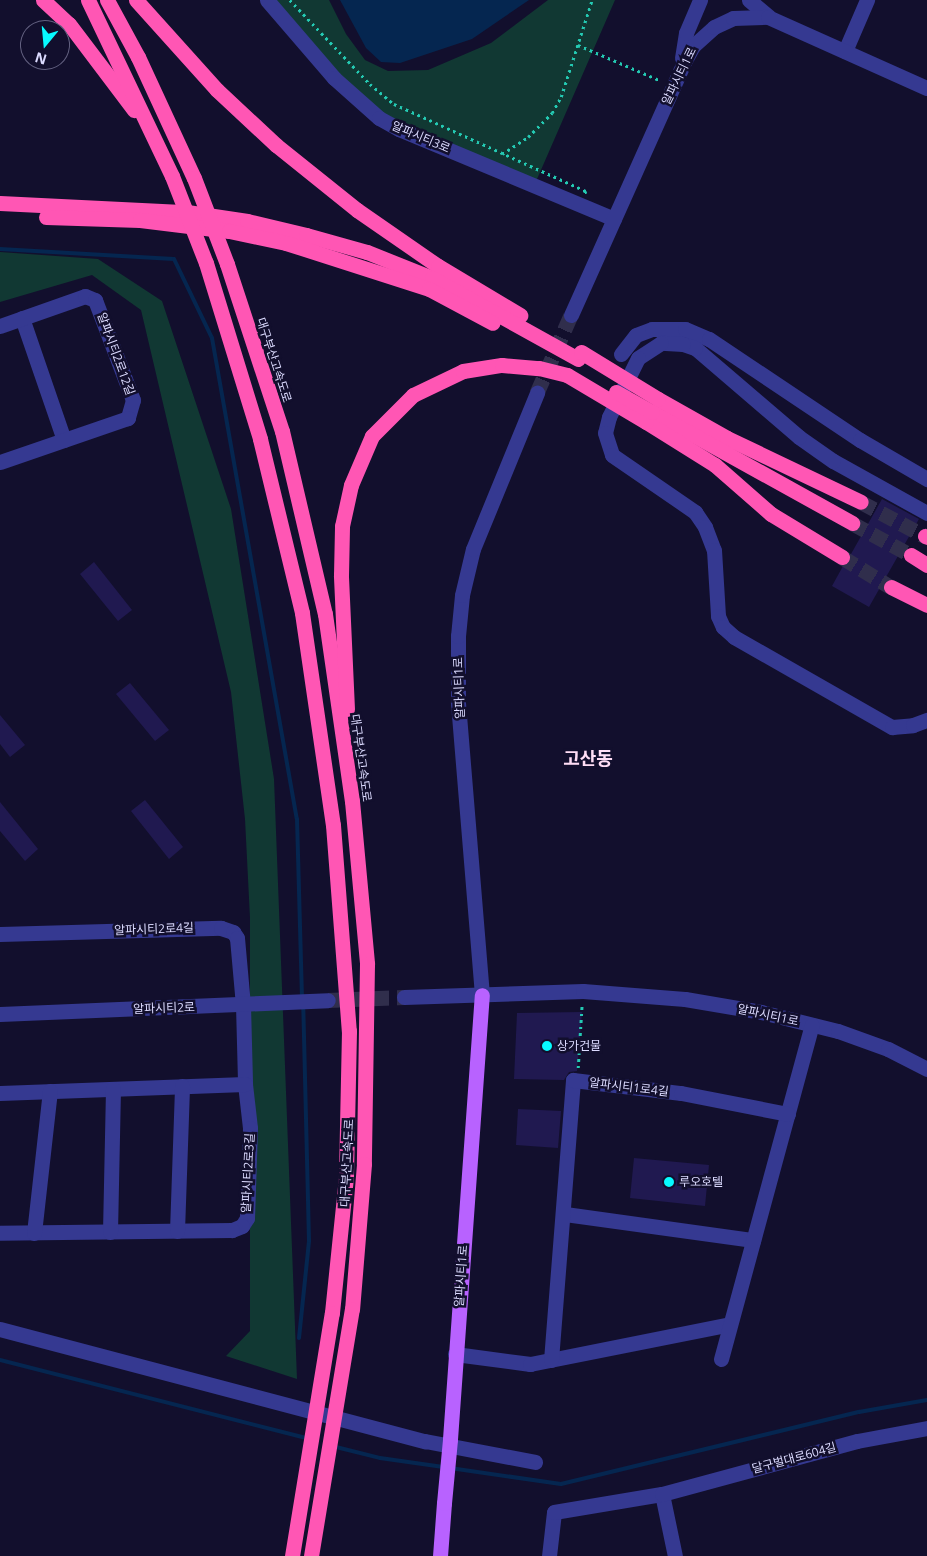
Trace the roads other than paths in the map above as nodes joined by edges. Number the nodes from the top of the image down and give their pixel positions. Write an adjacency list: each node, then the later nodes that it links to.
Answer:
1 (43, 0): 13 (highway)
2 (88, 0): 13 (highway, 대구부산고속도로)
3 (107, 0): 36 (highway, 대구부산고속도로, bridge)
4 (136, 0): 21 (highway)
5 (267, 0): 16 (street, 알파시티3로)
6 (700, 0): 11 (street)
7 (749, 0): 9 (street)
8 (867, 0): 10 (street)
9 (769, 17): 10 (street, 알파시티1로); 11 (street, 알파시티1로)
10 (845, 51): 12 (street, 알파시티1로)
11 (680, 71): 16 (street, 알파시티1로)
12 (927, 88)
13 (155, 138): 65 (highway, 대구부산고속도로, bridge)
14 (0, 203): 21 (highway)
15 (0, 213): 21 (highway)
16 (614, 219): 17 (street, 알파시티1로)
17 (571, 315)
18 (22, 318): 19 (street, 알파시티2로12길); 24 (street); 24 (street, 알파시티2로12길)
19 (0, 326)
20 (621, 354): 26 (street)
21 (575, 363): 23 (highway, bridge); 23 (highway, bridge); 36 (highway)
22 (537, 393): 38 (street, 알파시티1로)
23 (652, 411): 27 (highway); 29 (highway); 31 (highway)
24 (64, 440): 25 (street, 알파시티2로12길)
25 (0, 462)
26 (927, 479)
27 (861, 502)
28 (927, 513): 35 (street)
29 (852, 523)
30 (911, 555): 32 (highway)
31 (842, 557)
32 (927, 565)
33 (891, 588): 34 (highway)
34 (927, 605)
35 (927, 720)
36 (352, 801): 66 (highway, 대구부산고속도로, bridge)
37 (0, 934): 41 (street, 알파시티2로4길)
38 (482, 995): 39 (street); 43 (street, 알파시티1로); 59 (main road, 알파시티1로)
39 (404, 997)
40 (328, 1000): 41 (street, 알파시티2로)
41 (243, 1005): 42 (street, 알파시티2로); 45 (street, 알파시티2로3길)
42 (0, 1014)
43 (812, 1025): 44 (street, 알파시티1로); 50 (street)
44 (927, 1069)
45 (245, 1084): 46 (street); 52 (street, 알파시티2로3길)
46 (182, 1086): 47 (street); 52 (street)
47 (113, 1089): 48 (street); 53 (street)
48 (50, 1091): 49 (street); 55 (street)
49 (0, 1093)
50 (788, 1114): 51 (street, 알파시티1로4길); 56 (street)
51 (565, 1214): 56 (street); 61 (street, 알파시티1로4길)
52 (177, 1231): 53 (street, 알파시티2로3길)
53 (110, 1232): 55 (street, 알파시티2로3길)
54 (0, 1233): 55 (street, 알파시티2로3길)
55 (34, 1234)
56 (753, 1240): 57 (street)
57 (730, 1324): 60 (street); 61 (street)
58 (0, 1329): 63 (street)
59 (455, 1354): 61 (street); 67 (main road, 알파시티1로, bridge)
60 (721, 1359)
61 (551, 1360)
62 (927, 1428): 64 (street, 달구벌대로604길)
63 (535, 1462)
64 (662, 1494): 68 (street, 달구벌대로604길); 69 (street)
65 (292, 1556)
66 (311, 1556)
67 (440, 1556)
68 (549, 1556)
69 (675, 1556)

